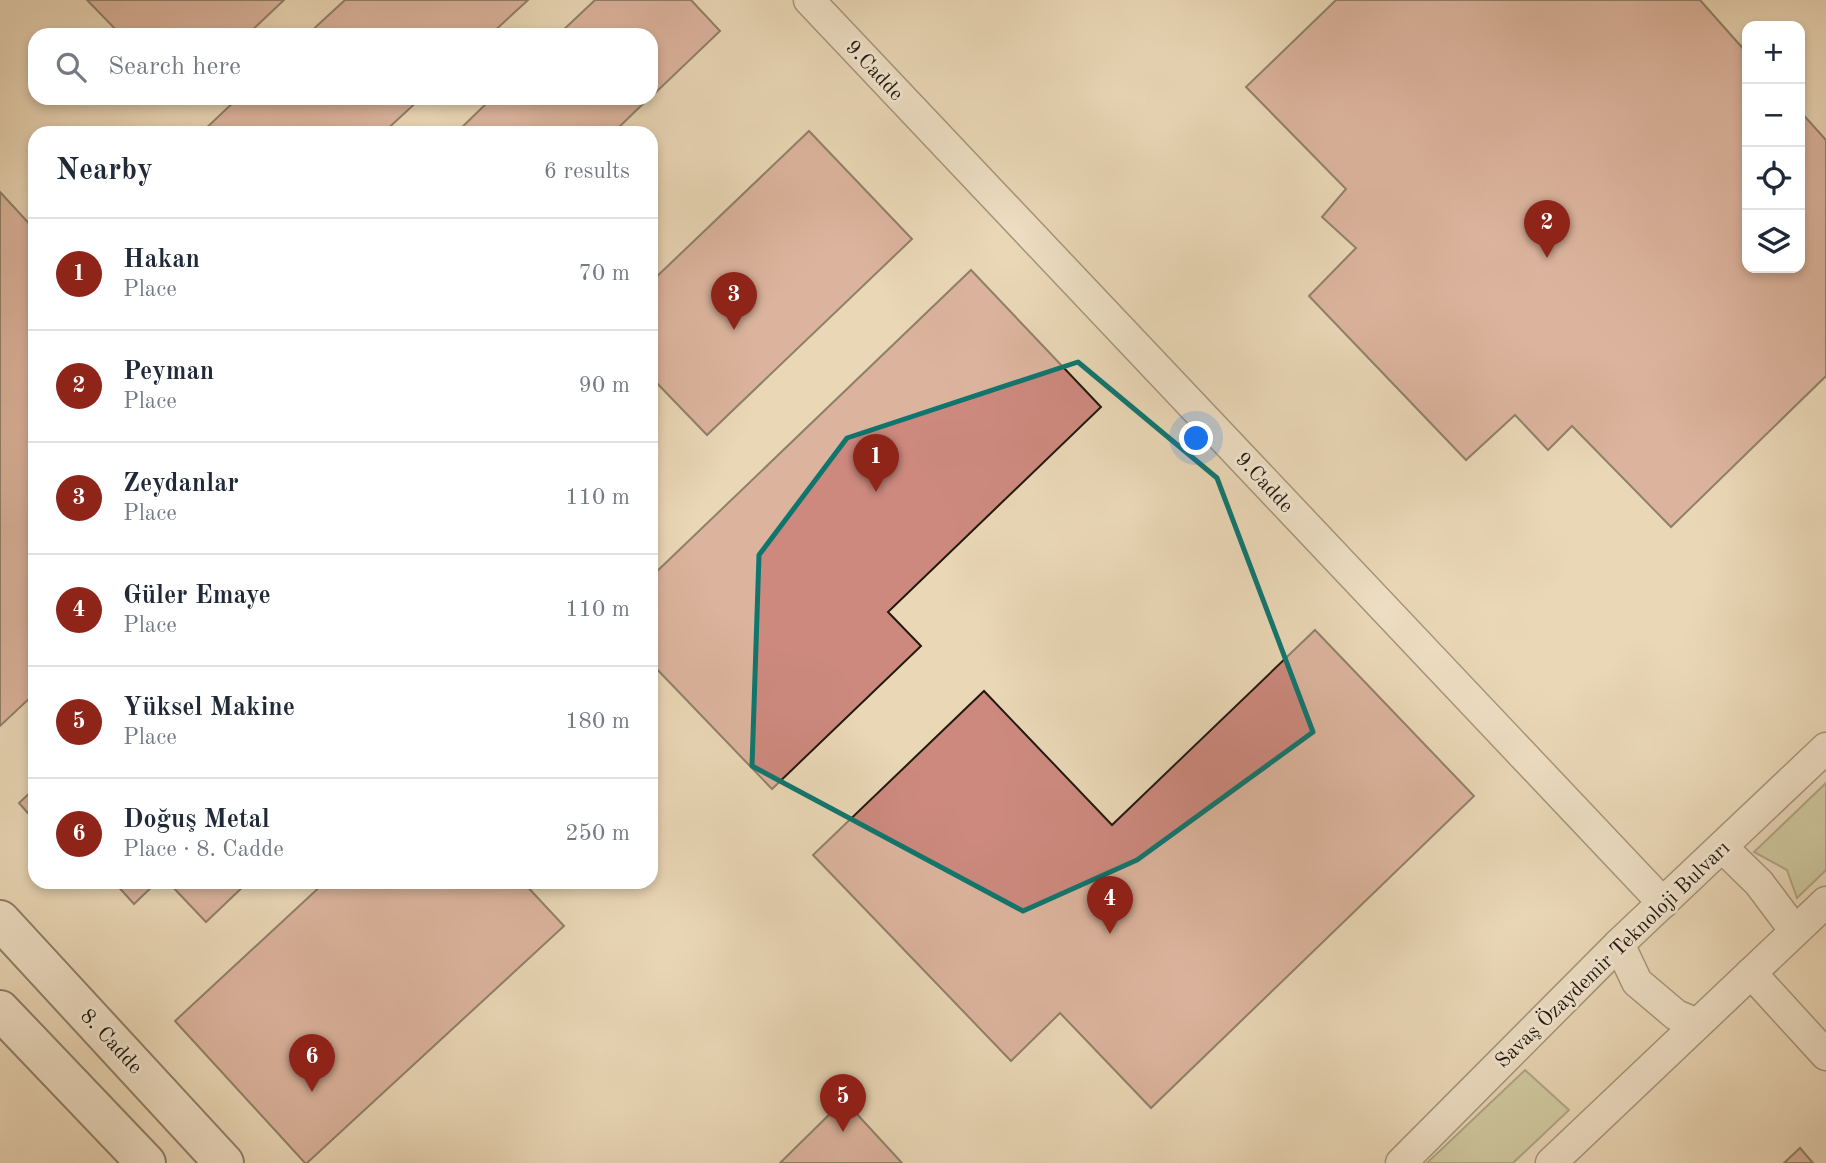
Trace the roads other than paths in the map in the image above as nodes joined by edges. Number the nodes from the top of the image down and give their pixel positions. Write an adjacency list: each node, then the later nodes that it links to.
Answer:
1 (809, 0): 5 (street, 9.Cadde)
2 (1826, 748): 3 (street, Savaş Özaydemir Teknoloji Bulvarı)
3 (1722, 847): 5 (street, Savaş Özaydemir Teknoloji Bulvarı); 7 (street)
4 (1826, 902): 7 (street)
5 (1663, 903): 8 (street, Savaş Özaydemir Teknoloji Bulvarı)
6 (0, 920): 14 (street, 8. Cadde)
7 (1795, 931): 9 (street)
8 (1619, 944): 11 (street); 15 (street, Savaş Özaydemir Teknoloji Bulvarı)
9 (1751, 973): 11 (street); 12 (street)
10 (0, 1010): 13 (street)
11 (1697, 1024): 16 (street)
12 (1826, 1055)
13 (146, 1163)
14 (224, 1163)
15 (1401, 1163)
16 (1550, 1163)

